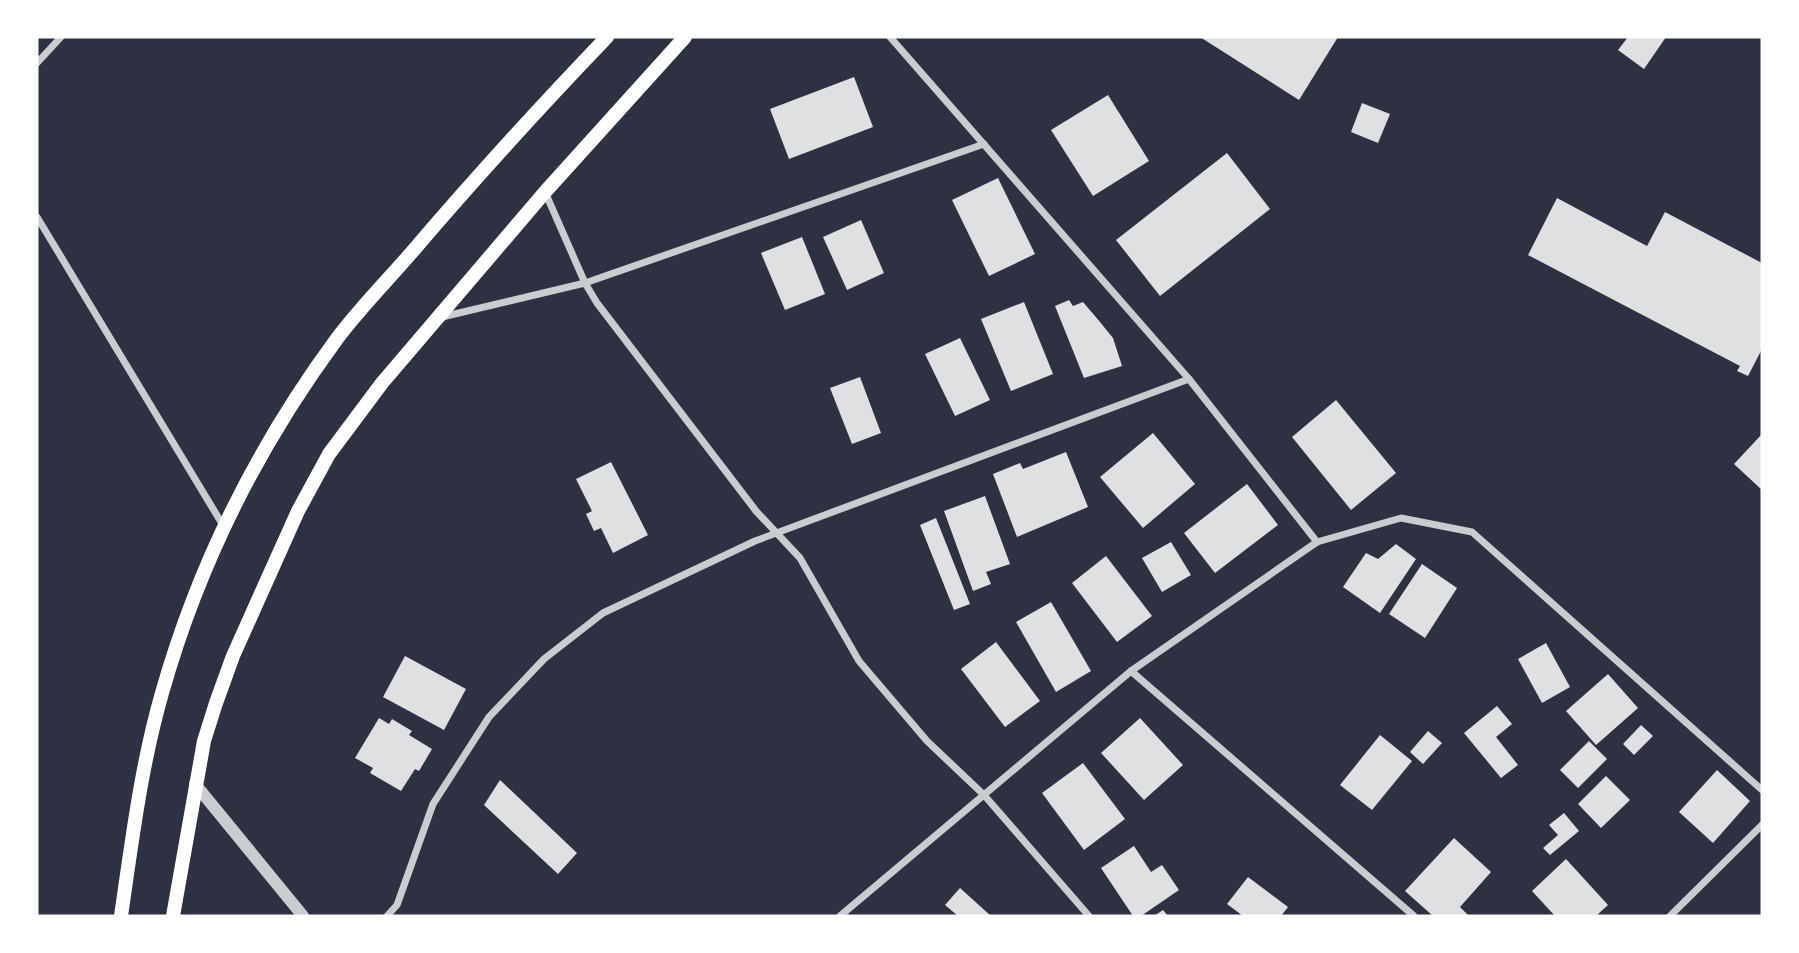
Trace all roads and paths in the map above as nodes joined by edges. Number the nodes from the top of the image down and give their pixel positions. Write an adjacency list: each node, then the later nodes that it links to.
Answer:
1 (61, 37): 5 (street)
2 (607, 37): 12 (main road)
3 (685, 37): 7 (main road)
4 (890, 37): 6 (street)
5 (37, 63)
6 (984, 144): 9 (street); 11 (street)
7 (545, 192): 9 (street); 10 (main road)
8 (37, 216): 12 (street)
9 (585, 283): 10 (street); 13 (street)
10 (438, 318): 16 (main road)
11 (1189, 379): 13 (street); 14 (street)
12 (224, 528): 20 (main road)
13 (778, 533): 18 (street); 23 (street)
14 (1317, 542): 15 (street); 17 (street)
15 (1131, 671): 18 (street); 26 (street)
16 (195, 784): 21 (main road); 22 (street)
17 (1762, 790)
18 (984, 795): 24 (street); 25 (street)
19 (1762, 825): 27 (street)
20 (121, 916)
21 (173, 916)
22 (303, 916)
23 (387, 916)
24 (840, 916)
25 (1089, 916)
26 (1413, 916)
27 (1670, 916)

